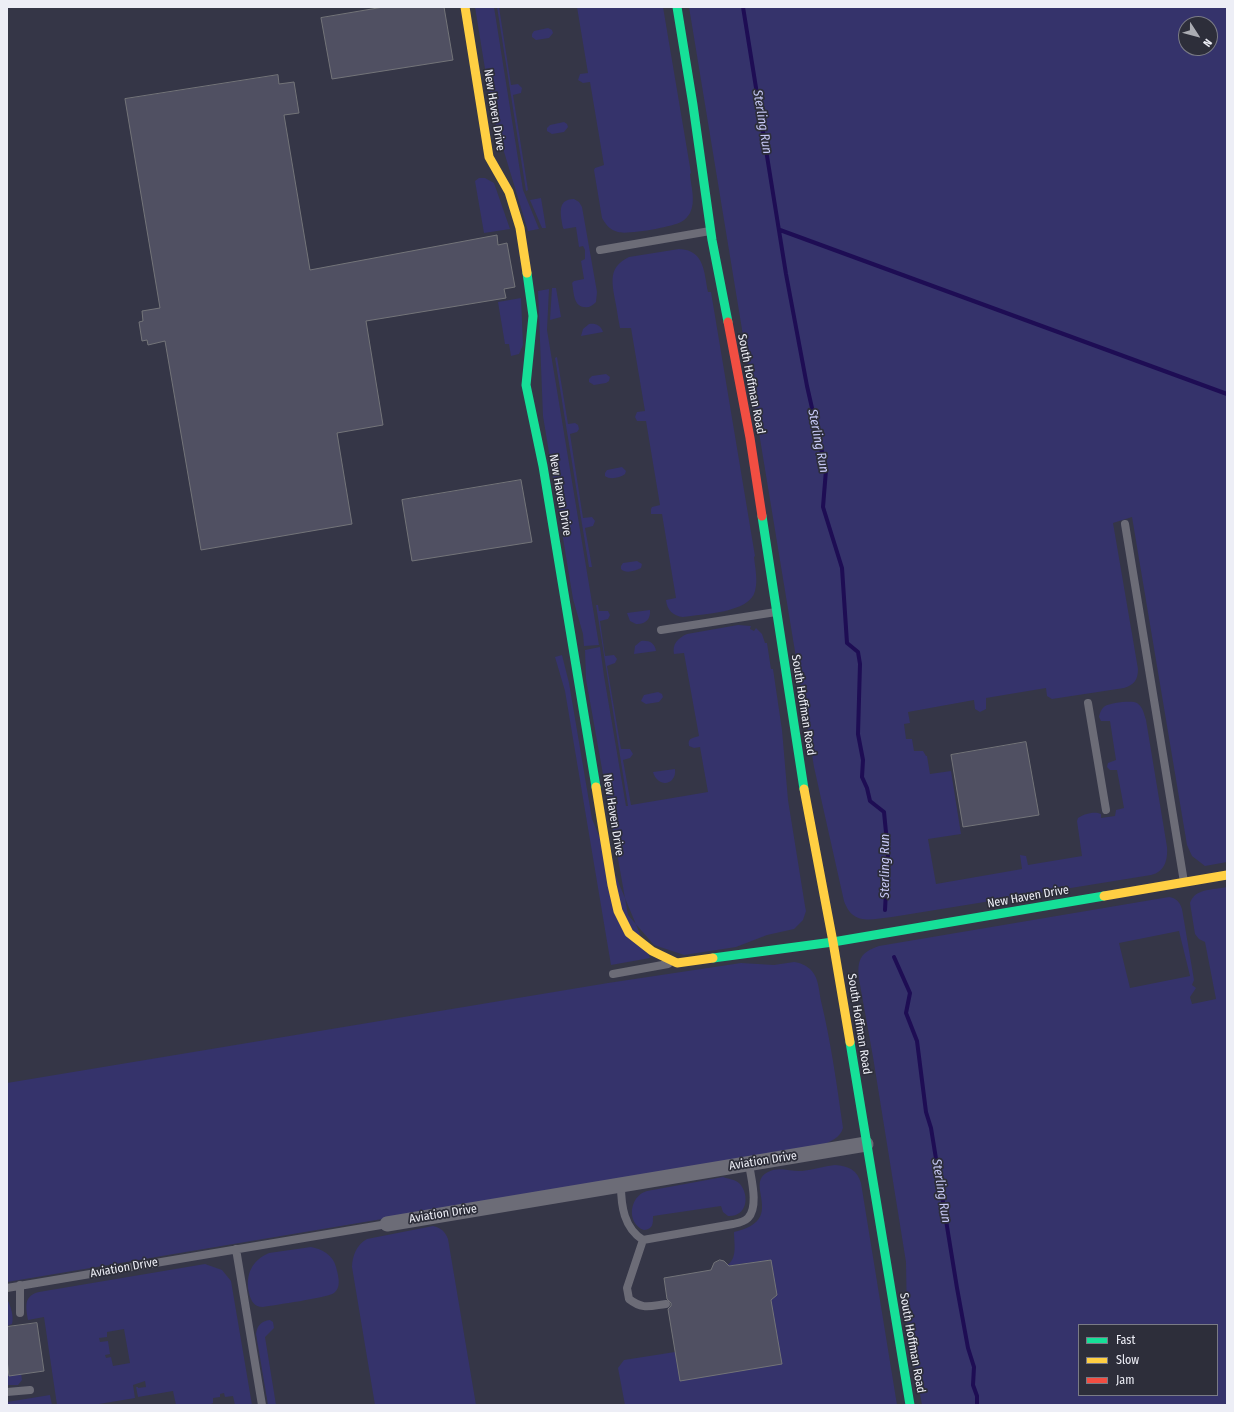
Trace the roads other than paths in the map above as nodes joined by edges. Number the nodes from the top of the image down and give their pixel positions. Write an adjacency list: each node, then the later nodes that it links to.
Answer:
1 (465, 7): 13 (street, New Haven Drive)
2 (677, 7): 3 (street, South Hoffman Road)
3 (710, 231): 4 (lane); 6 (street, South Hoffman Road)
4 (600, 250)
5 (1125, 524): 11 (lane)
6 (776, 612): 7 (lane); 12 (street, South Hoffman Road)
7 (661, 630)
8 (1088, 703): 9 (lane)
9 (1106, 810)
10 (1227, 875): 11 (street, New Haven Drive)
11 (1184, 882): 12 (street, New Haven Drive)
12 (833, 942): 13 (street, New Haven Drive); 15 (street, South Hoffman Road)
13 (677, 963): 14 (lane)
14 (613, 974)
15 (866, 1144): 16 (street, Aviation Drive); 28 (street, South Hoffman Road)
16 (749, 1164): 17 (street, Aviation Drive); 19 (lane)
17 (621, 1185): 18 (street, Aviation Drive); 19 (lane)
18 (387, 1224): 20 (lane, Aviation Drive)
19 (643, 1240): 23 (lane)
20 (236, 1248): 21 (lane, Aviation Drive); 27 (lane)
21 (20, 1285): 22 (lane, Aviation Drive); 24 (lane)
22 (7, 1288)
23 (666, 1304)
24 (20, 1314)
25 (30, 1390): 26 (lane)
26 (7, 1392)
27 (262, 1405)
28 (910, 1405)

